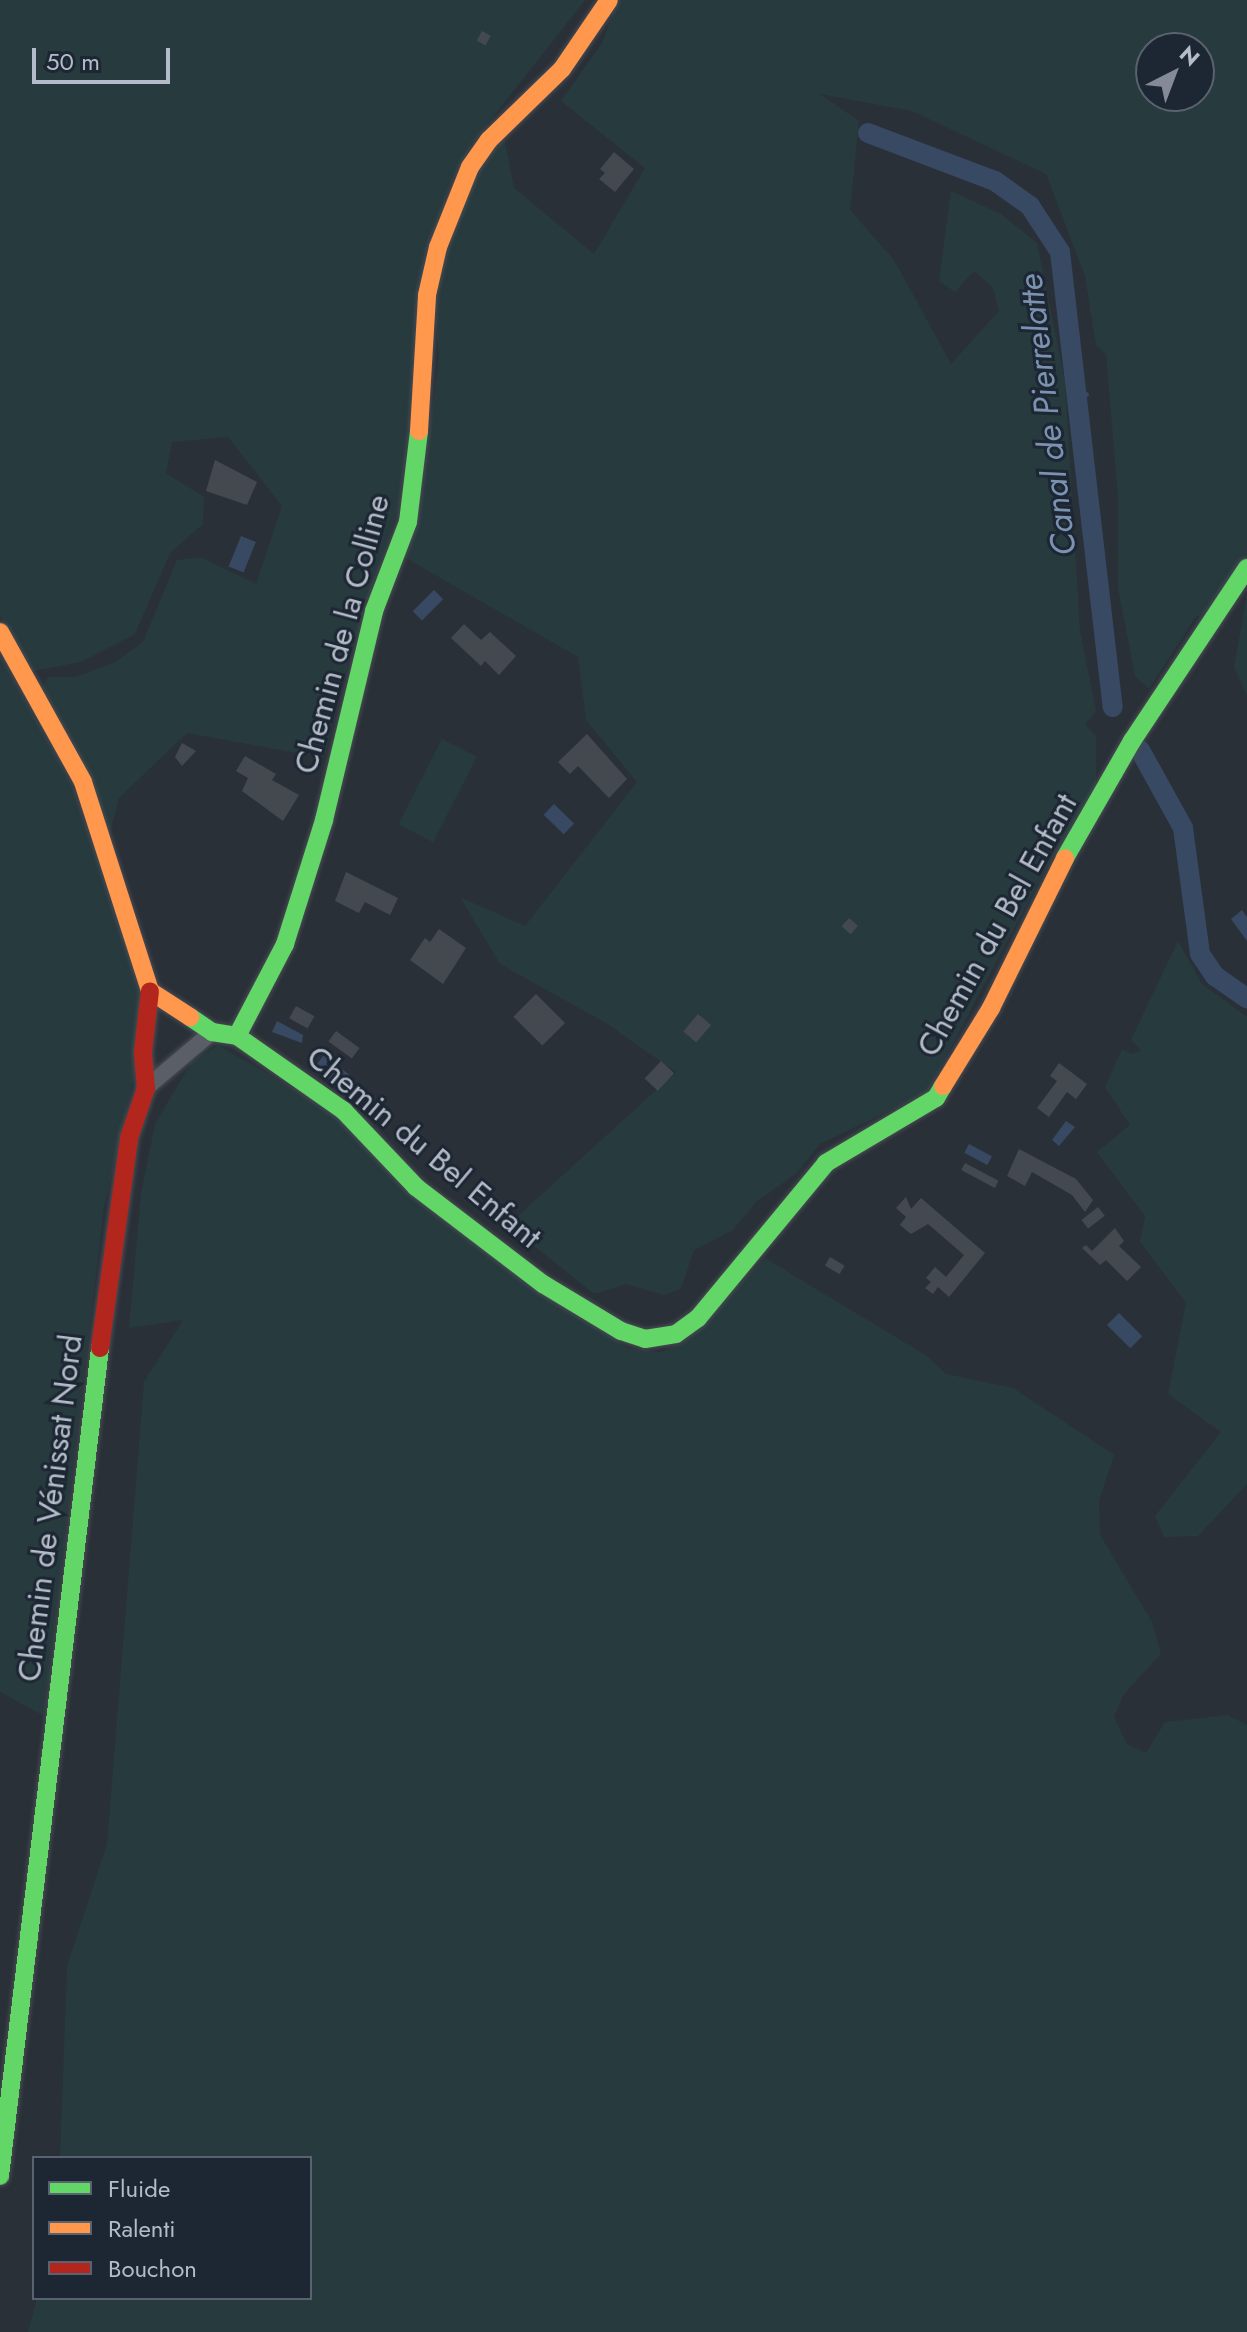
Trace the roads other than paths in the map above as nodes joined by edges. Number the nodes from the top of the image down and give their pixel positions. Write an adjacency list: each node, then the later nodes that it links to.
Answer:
1 (609, 0): 6 (street, Chemin de la Colline)
2 (1247, 568): 6 (street, Chemin du Bel Enfant)
3 (0, 632): 4 (street)
4 (150, 991): 5 (street, Chemin du Bel Enfant); 7 (street, Chemin de Vénissat Nord)
5 (212, 1032): 6 (street, Chemin du Bel Enfant); 7 (street)
6 (237, 1036)
7 (146, 1088): 8 (street, Chemin de Vénissat Nord)
8 (0, 2176)

